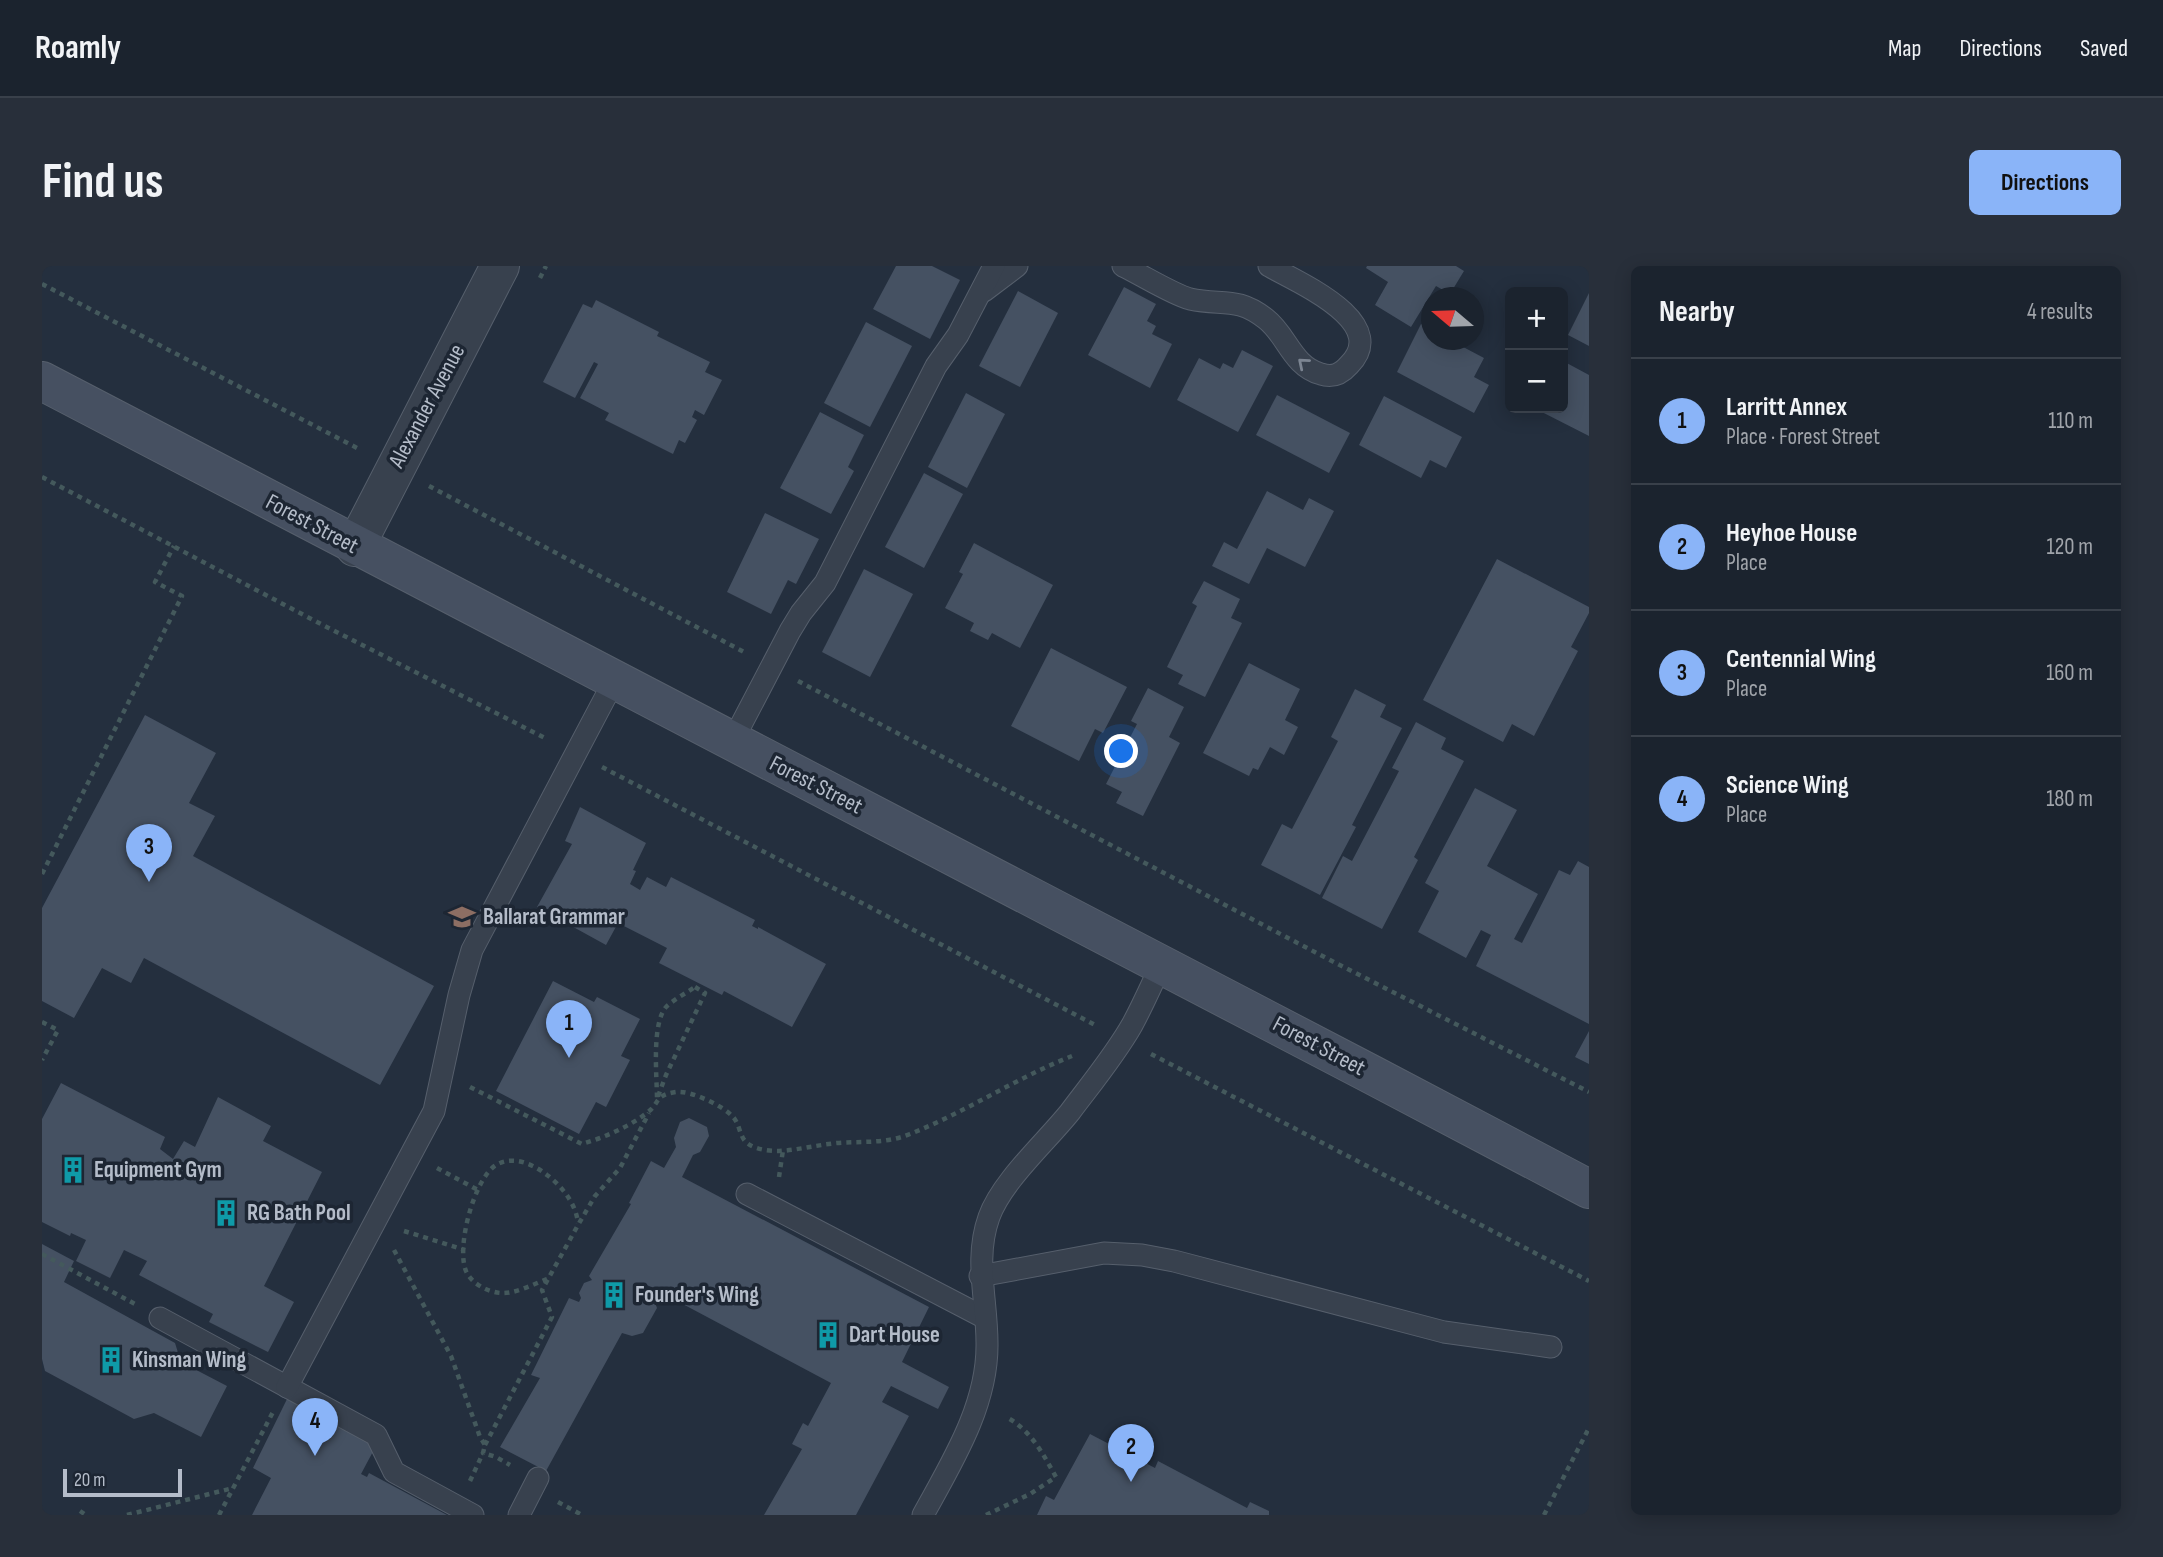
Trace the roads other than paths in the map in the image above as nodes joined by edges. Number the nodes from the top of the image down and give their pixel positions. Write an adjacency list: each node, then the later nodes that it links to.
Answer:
1 (500, 266): 8 (street, Alexander Avenue)
2 (994, 266): 6 (lane)
3 (1017, 266): 6 (lane)
4 (1124, 266): 5 (lane, one-way to 4)
5 (1269, 266)
6 (976, 300): 10 (lane)
7 (42, 382): 8 (street, Forest Street)
8 (355, 547): 9 (street, Forest Street)
9 (615, 679): 10 (street, Forest Street); 18 (lane)
10 (732, 742): 11 (street, Forest Street)
11 (1162, 963): 12 (street, Forest Street); 14 (lane)
12 (1589, 1189)
13 (747, 1194): 16 (lane)
14 (980, 1276): 16 (lane); 17 (lane)
15 (160, 1318): 18 (lane)
16 (985, 1318): 22 (lane)
17 (1550, 1347)
18 (287, 1387): 20 (lane)
19 (536, 1482): 21 (lane)
20 (473, 1515)
21 (519, 1515)
22 (923, 1515)

